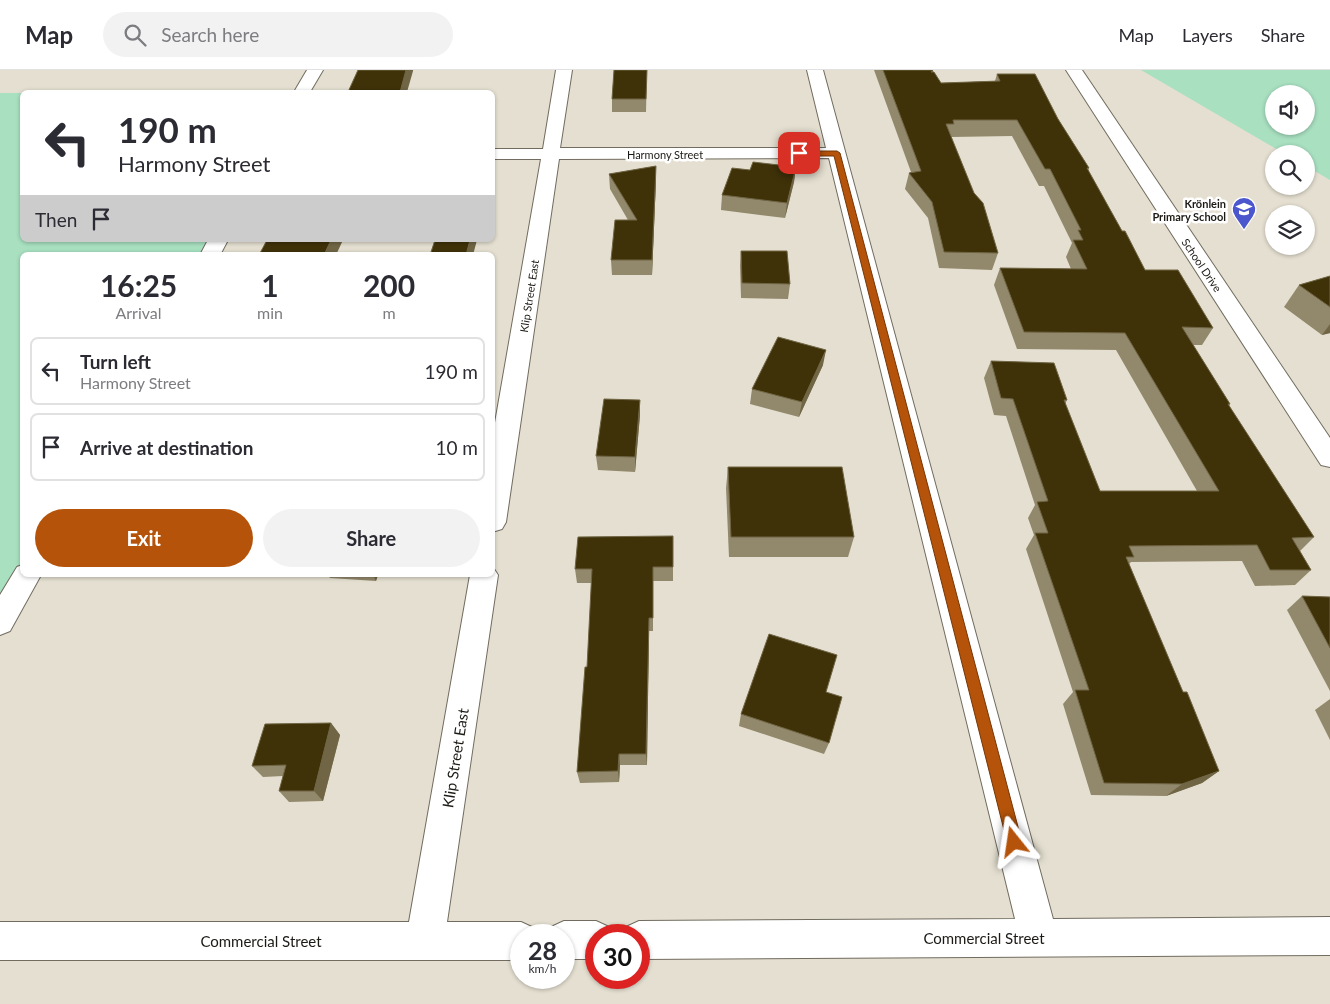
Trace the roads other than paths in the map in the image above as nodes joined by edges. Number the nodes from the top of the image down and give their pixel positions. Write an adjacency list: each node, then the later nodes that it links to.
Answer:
1 (315, 70): 5 (street)
2 (564, 70): 8 (street, Klip Street East)
3 (815, 70): 6 (street)
4 (1074, 70): 9 (street, School Drive)
5 (303, 90)
6 (837, 153): 8 (street, Harmony Street); 15 (street)
7 (495, 154): 8 (street, Harmony Street)
8 (552, 154): 10 (street, Klip Street East)
9 (1330, 458)
10 (495, 504)
11 (26, 577): 13 (street)
12 (484, 577): 18 (street, Klip Street East)
13 (0, 622)
14 (1330, 936): 15 (street, Commercial Street)
15 (1039, 938): 16 (street, Commercial Street)
16 (650, 940)
17 (0, 941): 18 (street, Commercial Street)
18 (425, 941): 19 (street, Commercial Street)
19 (510, 941)

